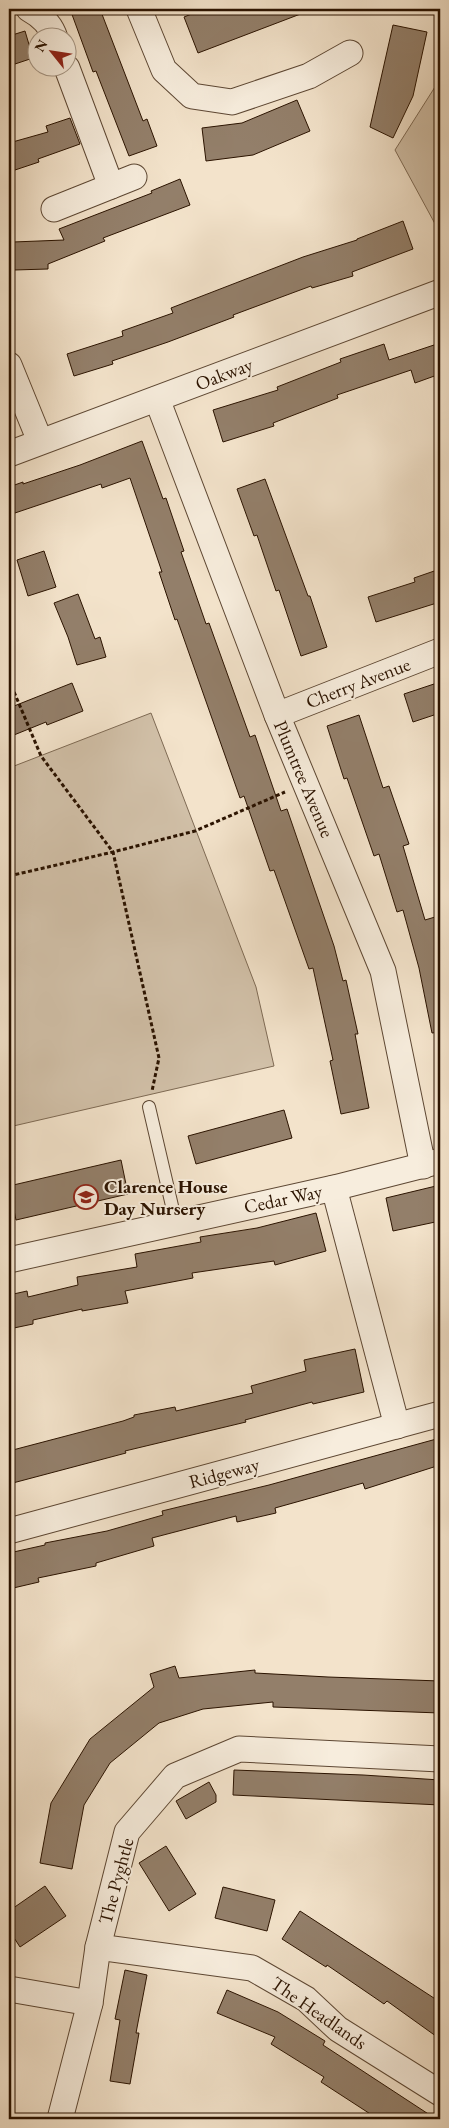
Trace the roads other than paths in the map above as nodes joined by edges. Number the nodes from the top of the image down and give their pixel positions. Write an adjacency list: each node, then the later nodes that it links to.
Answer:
1 (29, 9): 3 (street)
2 (139, 9): 4 (street)
3 (50, 28)
4 (350, 53)
5 (71, 78): 7 (street)
6 (134, 177): 7 (street)
7 (111, 186): 8 (street)
8 (54, 209)
9 (439, 293): 11 (street, Oakway)
10 (9, 365): 12 (street)
11 (157, 399): 12 (street, Oakway); 15 (street, Plumtree Avenue)
12 (40, 441): 13 (street, Oakway)
13 (9, 454)
14 (440, 651): 15 (street, Cherry Avenue)
15 (277, 715): 17 (street, Plumtree Avenue)
16 (149, 1107): 19 (lane)
17 (432, 1164): 18 (street, Cedar Way)
18 (334, 1188): 19 (street, Cedar Way); 22 (street)
19 (176, 1223): 20 (street, Cedar Way)
20 (9, 1260)
21 (440, 1414): 22 (street, Ridgeway)
22 (397, 1426): 23 (street, Ridgeway)
23 (9, 1531)
24 (440, 1758): 25 (street, The Pyghtle)
25 (98, 1947): 27 (street, The Pyghtle); 28 (street, The Headlands)
26 (9, 1989): 27 (street)
27 (90, 2003): 29 (street, The Pyghtle)
28 (440, 2093)
29 (60, 2119)

